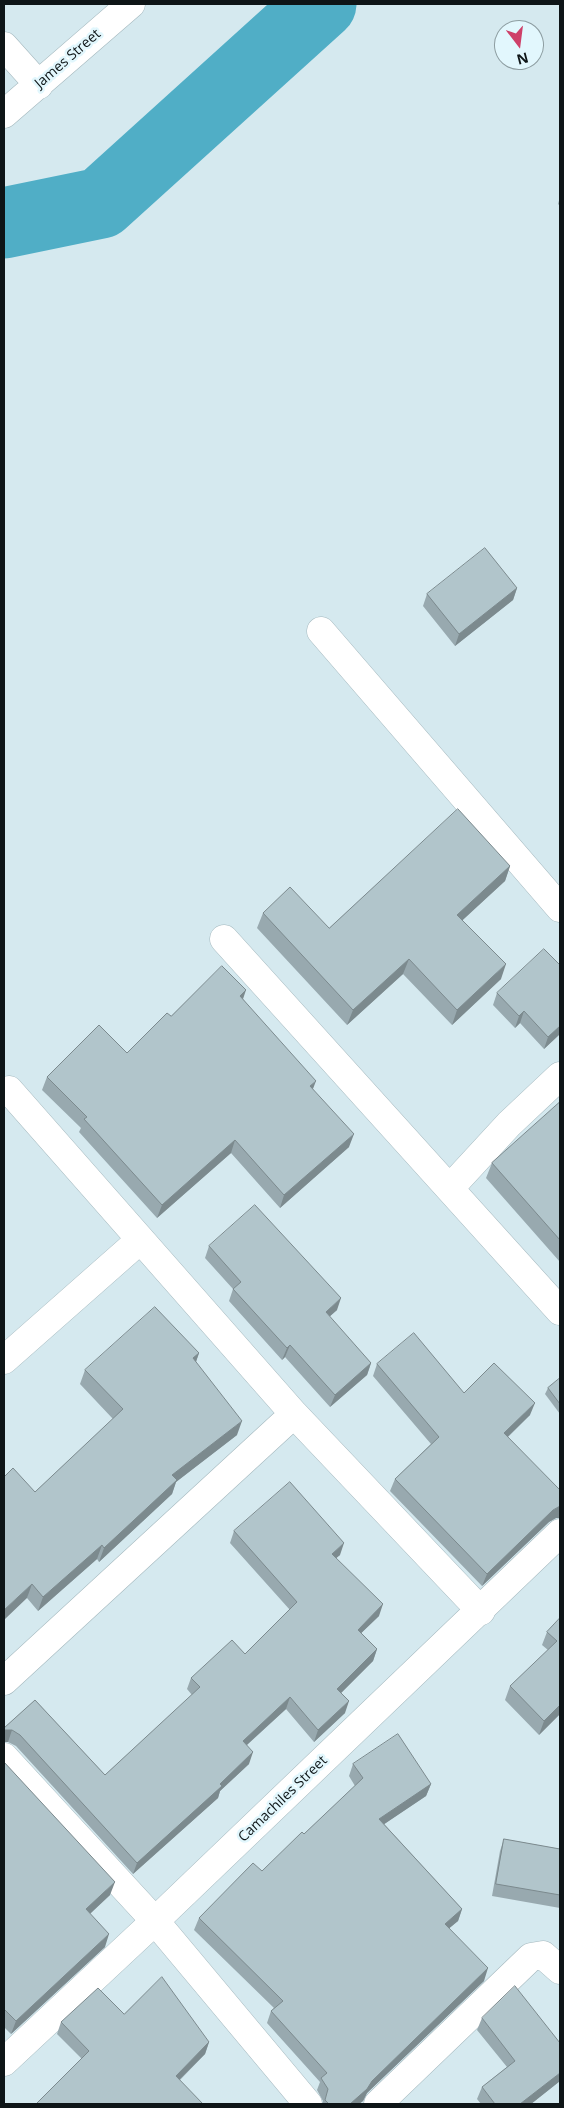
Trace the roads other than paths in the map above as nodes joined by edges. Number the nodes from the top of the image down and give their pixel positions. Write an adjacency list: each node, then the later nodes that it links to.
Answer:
1 (131, 4): 3 (street, James Street)
2 (4, 46): 3 (street)
3 (38, 85): 4 (street, James Street)
4 (4, 114)
5 (321, 631): 6 (street)
6 (560, 908)
7 (224, 939): 10 (street)
8 (560, 1076): 10 (street)
9 (9, 1090): 11 (street)
10 (450, 1188): 12 (street)
11 (140, 1240): 13 (street); 14 (street)
12 (560, 1311)
13 (4, 1360)
14 (294, 1414): 16 (street); 17 (street)
15 (560, 1533): 16 (street, Camachiles Street)
16 (481, 1611): 19 (street, Camachiles Street)
17 (4, 1681)
18 (4, 1757): 19 (street)
19 (155, 1921): 21 (street, Camachiles Street); 22 (street)
20 (560, 1970): 23 (street)
21 (4, 2062)
22 (308, 2104)
23 (378, 2104)

